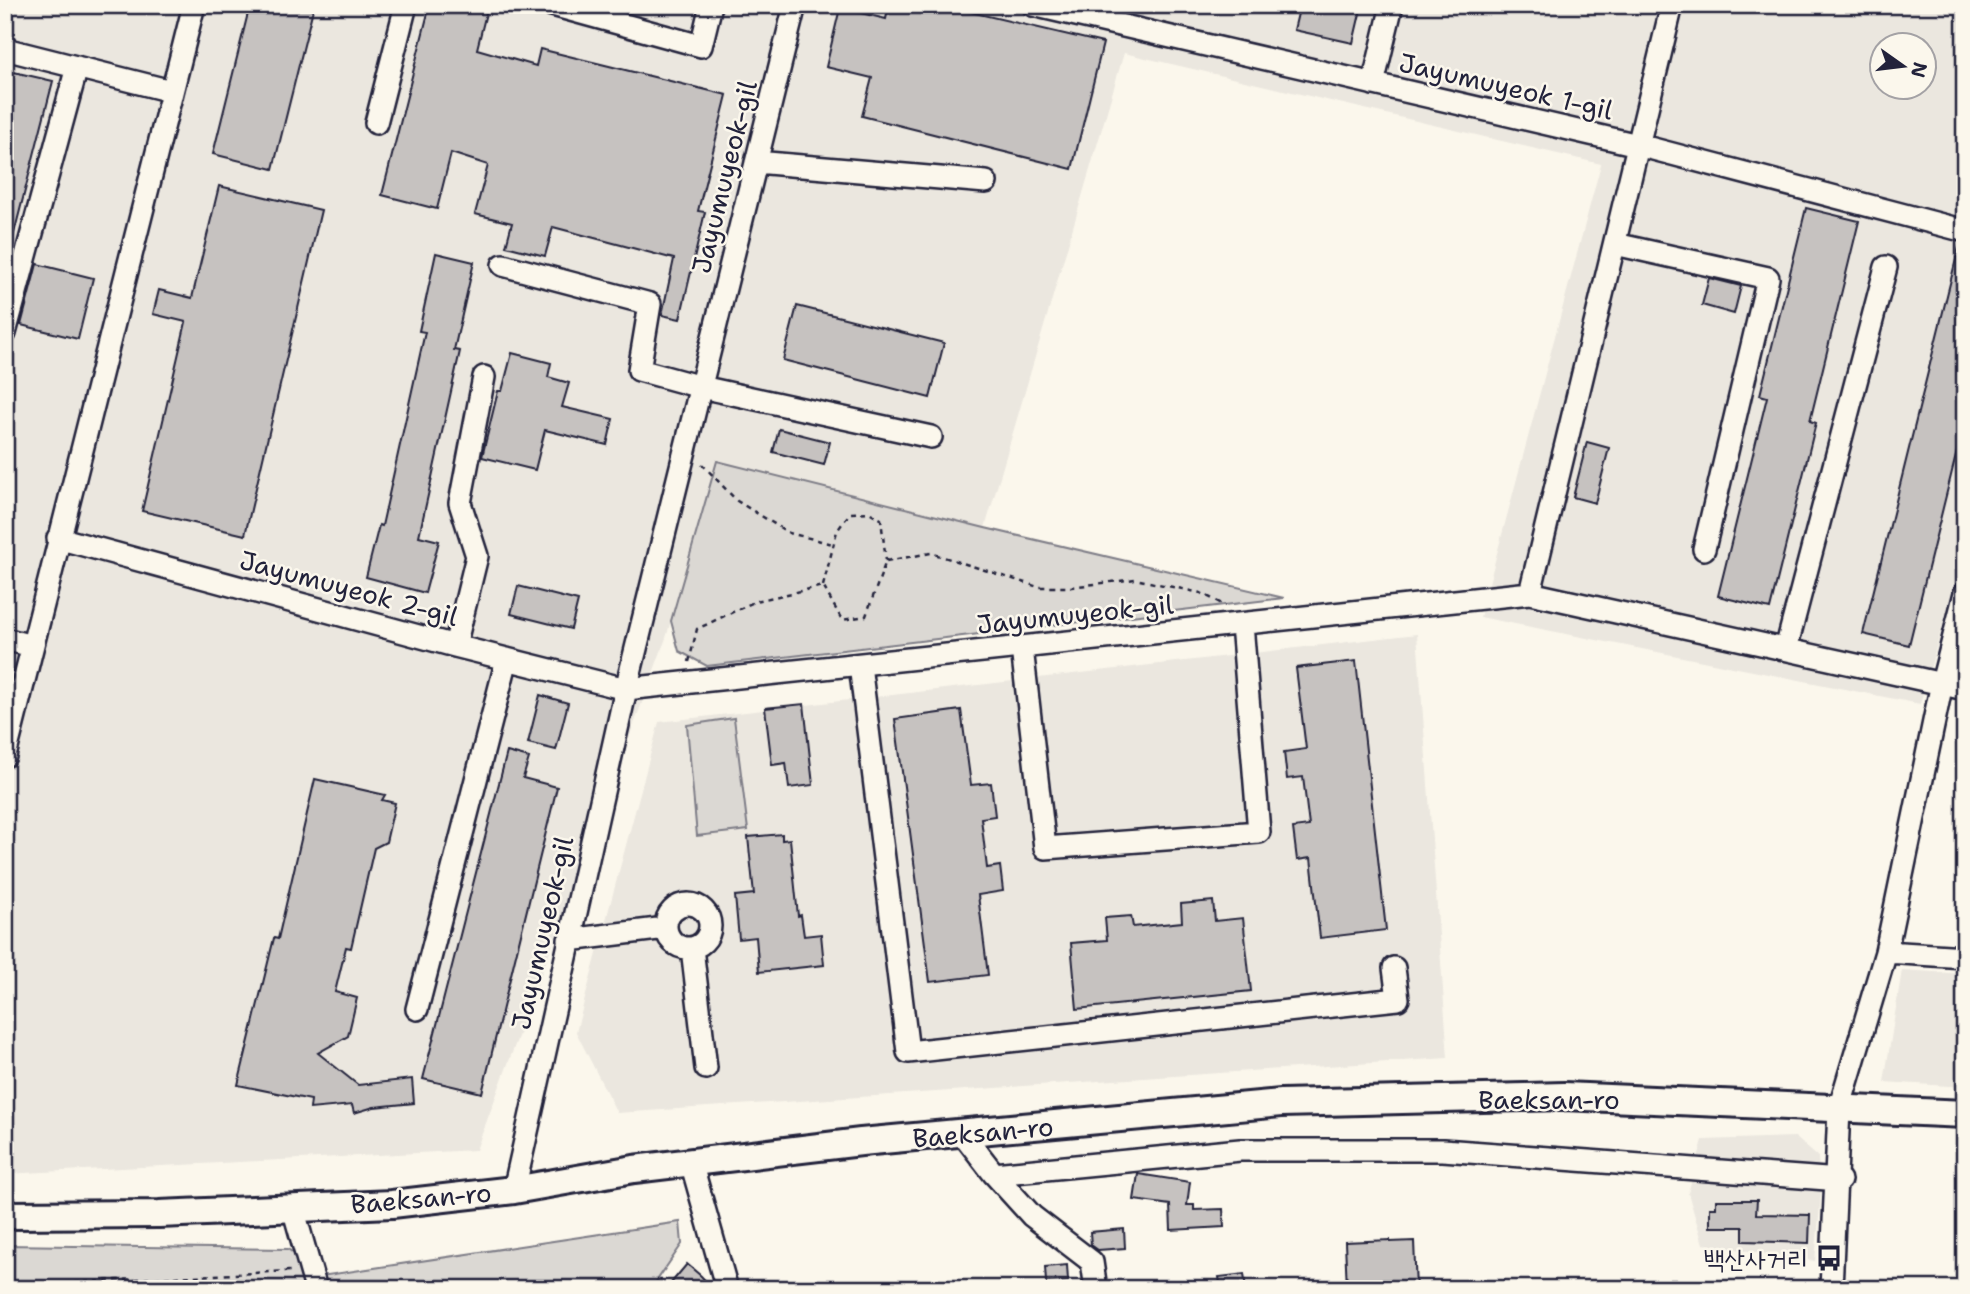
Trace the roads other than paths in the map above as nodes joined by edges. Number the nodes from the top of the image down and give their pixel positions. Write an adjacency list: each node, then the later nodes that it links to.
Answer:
1 (194, 5): 12 (street)
2 (406, 5): 13 (street)
3 (552, 5): 4 (street)
4 (711, 5)
5 (795, 5): 15 (street, Jayumuyeok-gil)
6 (1033, 5): 11 (street, Jayumuyeok 1-gil)
7 (1392, 5): 11 (street)
8 (1672, 5): 14 (street)
9 (5, 49): 10 (street)
10 (76, 67): 12 (street); 21 (street)
11 (1373, 84): 14 (street, Jayumuyeok 1-gil)
12 (171, 91): 25 (street)
13 (376, 123)
14 (1638, 145): 17 (street, Jayumuyeok 1-gil); 18 (street)
15 (756, 162): 16 (street); 23 (street, Jayumuyeok-gil)
16 (986, 182)
17 (1965, 231)
18 (1615, 243): 26 (street); 27 (street)
19 (503, 265): 23 (street)
20 (1886, 267): 34 (street)
21 (5, 333)
22 (484, 377): 32 (street)
23 (701, 387): 24 (street); 38 (street, Jayumuyeok-gil)
24 (931, 437)
25 (58, 538): 31 (street); 32 (street, Jayumuyeok 2-gil)
26 (1704, 549)
27 (1530, 593): 29 (street, Jayumuyeok-gil); 34 (street, Jayumuyeok-gil)
28 (1965, 593): 37 (street)
29 (1242, 624): 33 (street, Jayumuyeok-gil); 33 (street)
30 (5, 639): 31 (street)
31 (32, 646): 40 (street)
32 (455, 646): 35 (street, Jayumuyeok 2-gil)
33 (1022, 648): 36 (street, Jayumuyeok-gil)
34 (1786, 649): 37 (street, Jayumuyeok-gil)
35 (507, 659): 38 (street, Jayumuyeok 2-gil); 47 (street)
36 (860, 665): 38 (street, Jayumuyeok-gil); 46 (street)
37 (1942, 683): 39 (street, Jayumuyeok-gil); 44 (street)
38 (626, 689): 42 (street, Jayumuyeok-gil)
39 (1965, 689)
40 (5, 756)
41 (666, 928): 42 (street); 43 (street); 43 (street)
42 (569, 940): 55 (street, Jayumuyeok-gil)
43 (692, 948): 48 (street)
44 (1886, 952): 45 (street); 49 (street)
45 (1965, 957)
46 (1394, 968)
47 (417, 1009)
48 (706, 1068)
49 (1839, 1109): 50 (main road, Baeksan-ro); 51 (main road, Baeksan-ro); 54 (street)
50 (1965, 1114)
51 (963, 1134): 52 (main road, Baeksan-ro); 53 (street)
52 (691, 1162): 55 (main road, Baeksan-ro); 59 (street)
53 (994, 1174): 54 (street); 60 (street)
54 (1838, 1180): 61 (street)
55 (514, 1190): 56 (main road, Baeksan-ro)
56 (293, 1208): 57 (main road, Baeksan-ro); 58 (street)
57 (5, 1215)
58 (313, 1279)
59 (727, 1289)
60 (1096, 1289)
61 (1830, 1289)

